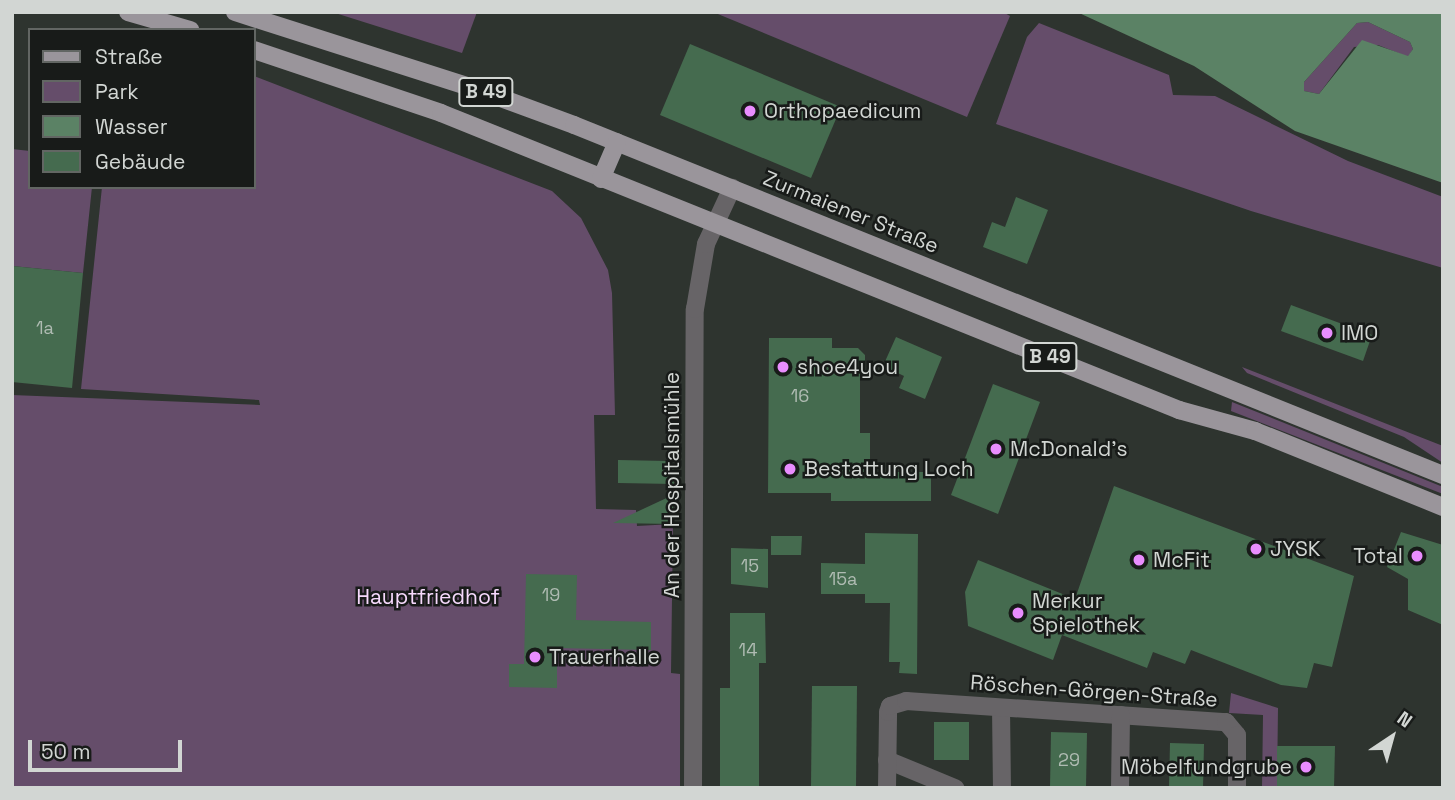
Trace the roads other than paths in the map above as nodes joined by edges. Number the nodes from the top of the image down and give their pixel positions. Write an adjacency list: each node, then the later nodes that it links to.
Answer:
1 (128, 12): 3 (main road)
2 (235, 12): 5 (main road, Zurmaiener Straße / B 49)
3 (183, 28)
4 (256, 51): 6 (main road, B 49)
5 (617, 142): 6 (main road); 7 (main road, Zurmaiener Straße / B 49)
6 (601, 179): 8 (main road, B 49)
7 (732, 188): 8 (street, An der Hospitalsmühle); 9 (main road, Zurmaiener Straße / B 49)
8 (716, 224): 10 (main road, B 49); 14 (street, An der Hospitalsmühle)
9 (1443, 475)
10 (1443, 507)
11 (1001, 708): 12 (street, Röschen-Görgen-Straße); 13 (street, Röschen-Görgen-Straße); 17 (street)
12 (1121, 715): 18 (street); 19 (street, Röschen-Görgen-Straße)
13 (887, 760): 15 (street); 16 (street)
14 (693, 788)
15 (887, 788)
16 (955, 788)
17 (1002, 788)
18 (1120, 788)
19 (1237, 788)

